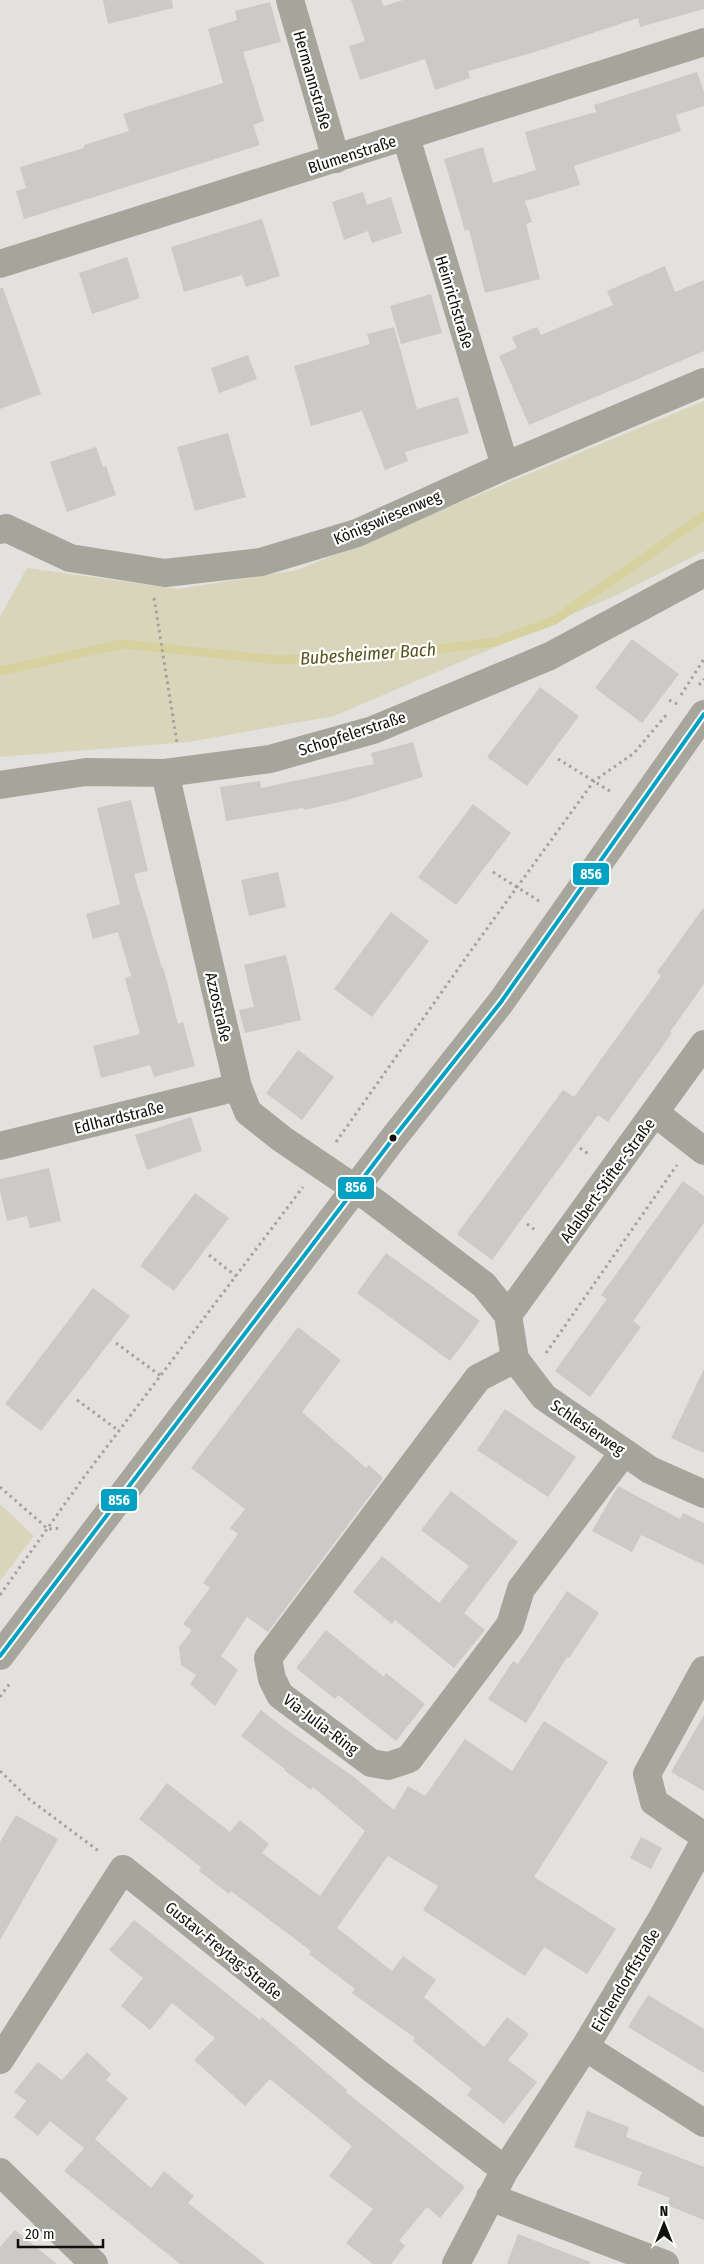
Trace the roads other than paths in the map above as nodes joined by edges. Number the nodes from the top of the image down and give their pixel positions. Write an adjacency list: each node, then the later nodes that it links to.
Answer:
1 (290, 0): 4 (street, Hermannstraße)
2 (704, 42): 3 (street, Blumenstraße)
3 (406, 137): 4 (street, Blumenstraße); 7 (street, Heinrichstraße)
4 (336, 159): 5 (street, Blumenstraße)
5 (0, 264)
6 (704, 382): 7 (street, Königswiesenweg)
7 (505, 466): 8 (street, Königswiesenweg)
8 (2, 523)
9 (704, 573): 11 (street, Schopfelerstraße)
10 (704, 714): 18 (main road)
11 (173, 772): 12 (street, Schopfelerstraße); 14 (street, Azzostraße)
12 (0, 785)
13 (704, 1044): 15 (street, Adalbert-Stifter-Straße)
14 (238, 1087): 16 (street, Edlhardstraße); 18 (street, Azzostraße)
15 (655, 1112): 17 (street); 19 (street, Adalbert-Stifter-Straße)
16 (0, 1146)
17 (698, 1147)
18 (354, 1189): 19 (street, Schlesierweg); 23 (main road)
19 (508, 1315): 20 (street, Schlesierweg)
20 (522, 1368): 21 (street, Schlesierweg); 21 (street, Via-Julia-Ring)
21 (624, 1452): 22 (street, Schlesierweg)
22 (704, 1494)
23 (0, 1656)
24 (704, 1670): 25 (street)
25 (704, 1836)
26 (704, 1842): 27 (street, Eichendorffstraße)
27 (585, 2047): 29 (street, Eichendorffstraße); 30 (street)
28 (0, 2060): 30 (street, Gustav-Freytag-Straße)
29 (704, 2123)
30 (505, 2170): 32 (street)
31 (0, 2172): 33 (street)
32 (490, 2196): 34 (street); 35 (street)
33 (94, 2264)
34 (456, 2264)
35 (665, 2264)

